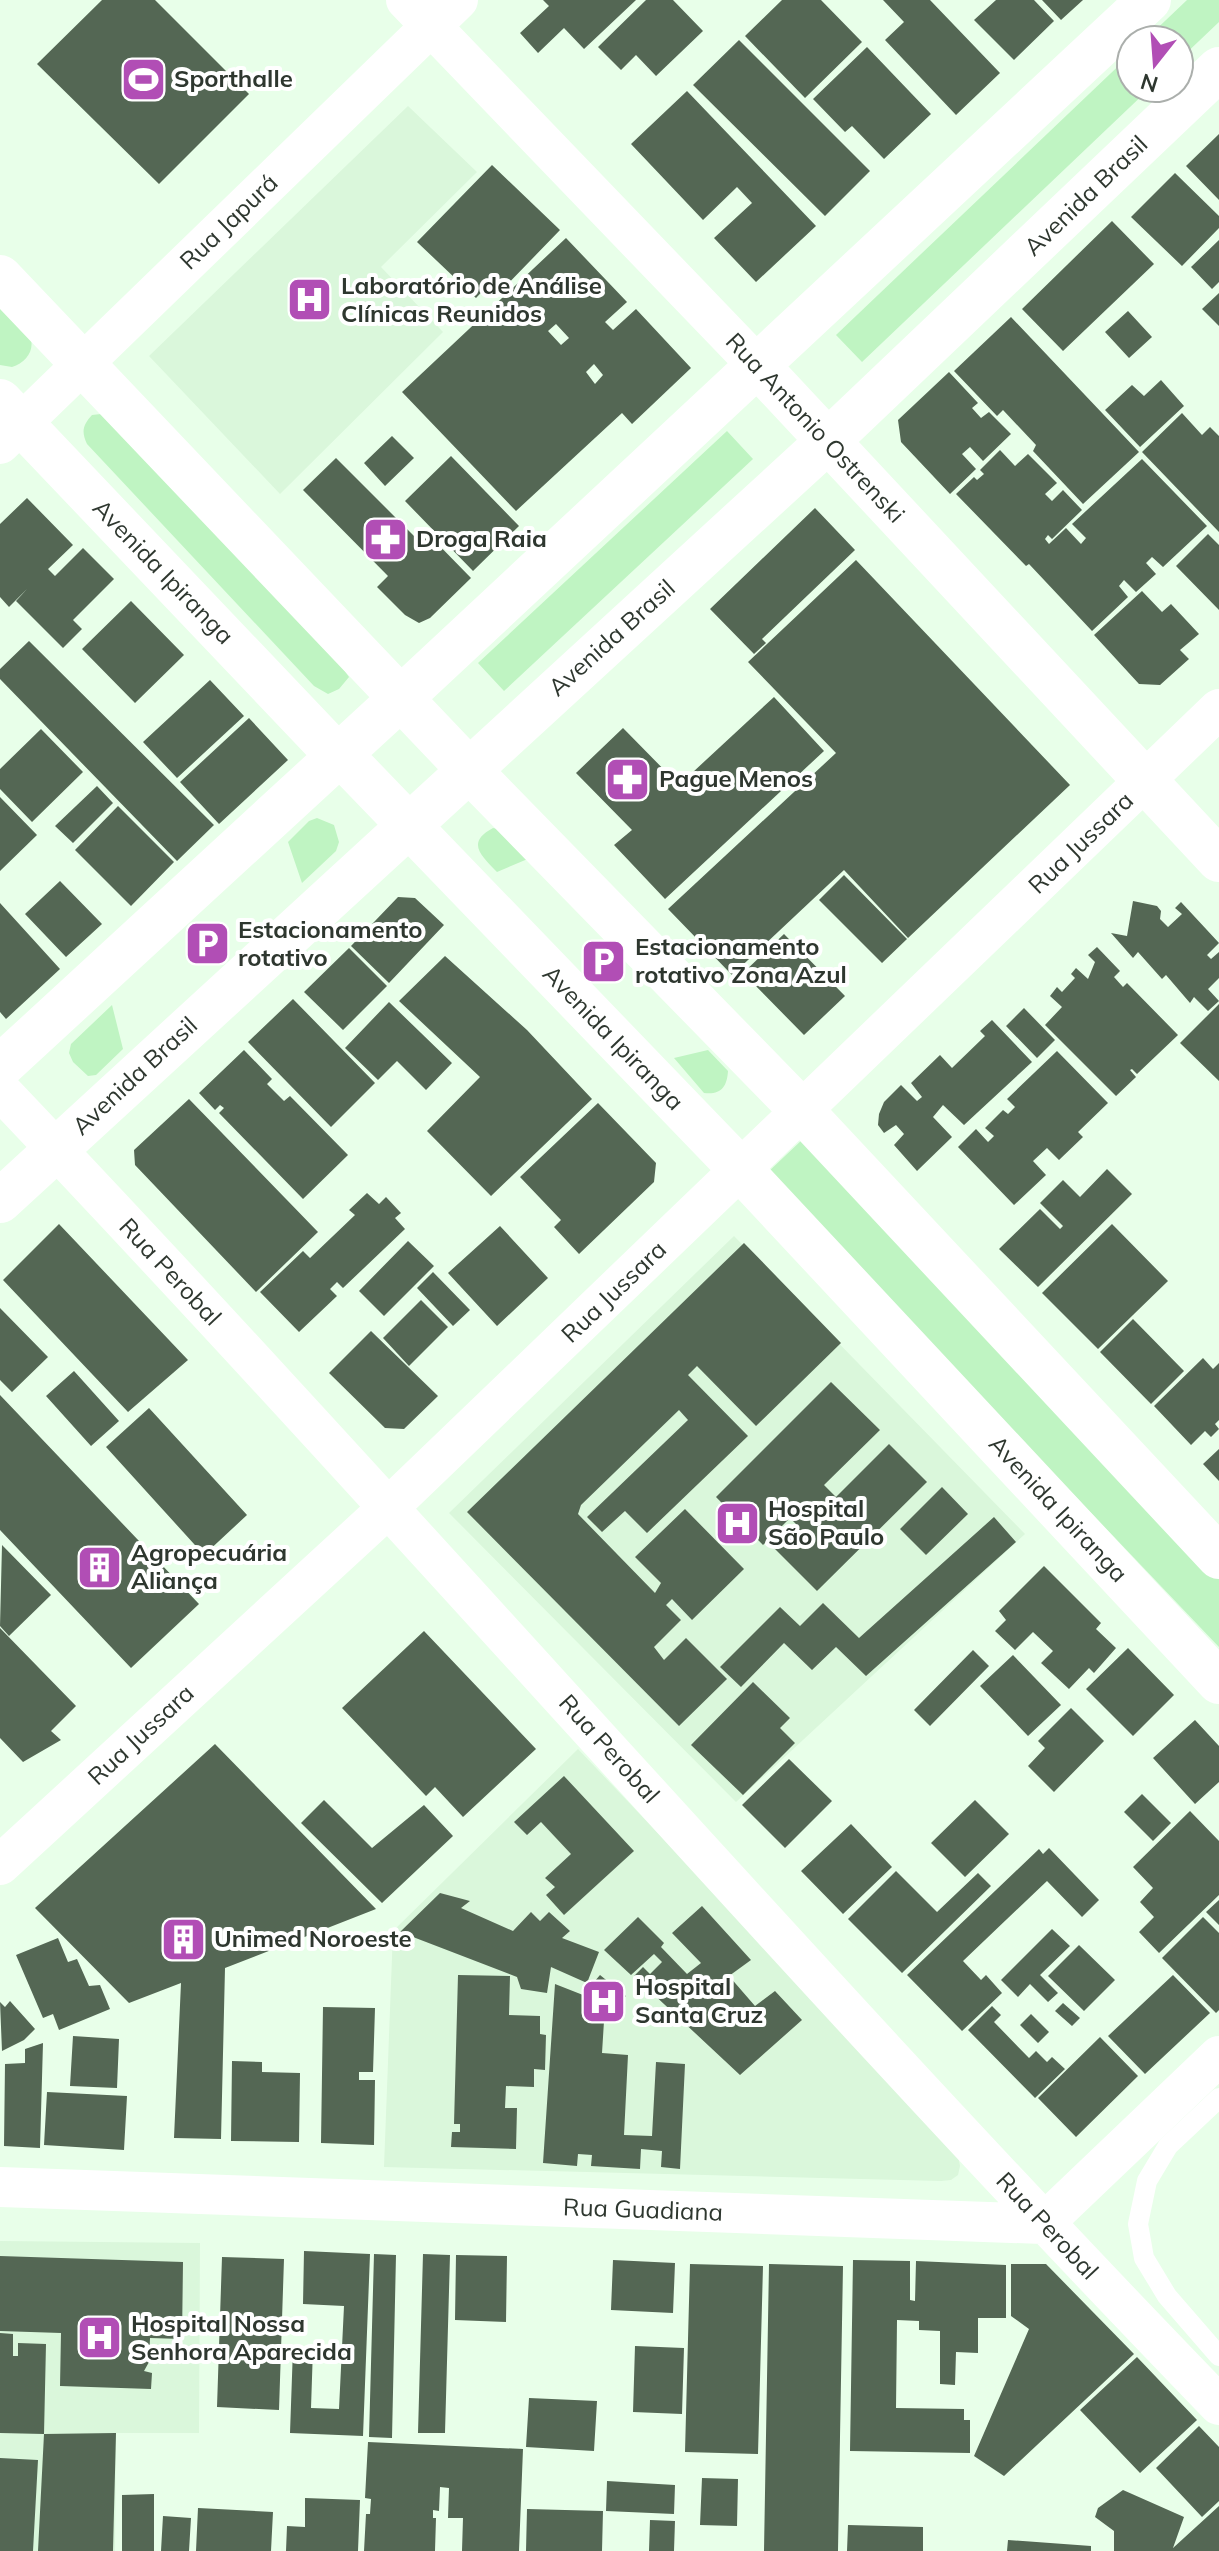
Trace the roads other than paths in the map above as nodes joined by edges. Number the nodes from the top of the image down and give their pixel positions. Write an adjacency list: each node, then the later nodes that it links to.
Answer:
1 (1149, 0): 6 (street)
2 (432, 9): 5 (street, Rua Japurá); 6 (street, Rua Antonio Ostrenski)
3 (1219, 69): 8 (street, Avenida Brasil)
4 (0, 277): 5 (street)
5 (83, 363): 7 (street, Rua Japurá); 9 (street)
6 (757, 365): 8 (street, Rua Antonio Ostrenski); 9 (street)
7 (7, 423): 11 (street, Avenida Ipiranga)
8 (828, 441): 12 (street, Avenida Brasil); 13 (street, Rua Antonio Ostrenski)
9 (401, 698): 11 (street); 12 (street)
10 (1219, 709): 13 (street, Rua Jussara)
11 (340, 754): 14 (street, Avenida Ipiranga); 16 (street)
12 (469, 770): 14 (street, Avenida Brasil); 18 (street)
13 (1145, 781): 15 (street, Rua Antonio Ostrenski); 18 (street, Rua Jussara)
14 (408, 825): 19 (street, Avenida Brasil); 20 (street, Avenida Ipiranga)
15 (1219, 860)
16 (0, 1067)
17 (0, 1090): 19 (street, Rua Perobal)
18 (802, 1111): 20 (street, Rua Jussara); 23 (street)
19 (56, 1149): 21 (street, Avenida Brasil); 22 (street, Rua Perobal)
20 (741, 1170): 22 (street, Rua Jussara); 24 (street, Avenida Ipiranga)
21 (0, 1201)
22 (388, 1508): 25 (street, Rua Jussara); 29 (street, Rua Perobal)
23 (1219, 1557)
24 (1219, 1682)
25 (0, 1865)
26 (1219, 2056): 29 (street)
27 (1219, 2098): 30 (lane)
28 (0, 2187): 29 (street, Rua Guadiana)
29 (1043, 2224): 31 (street, Rua Perobal)
30 (1219, 2356)
31 (1219, 2405)

